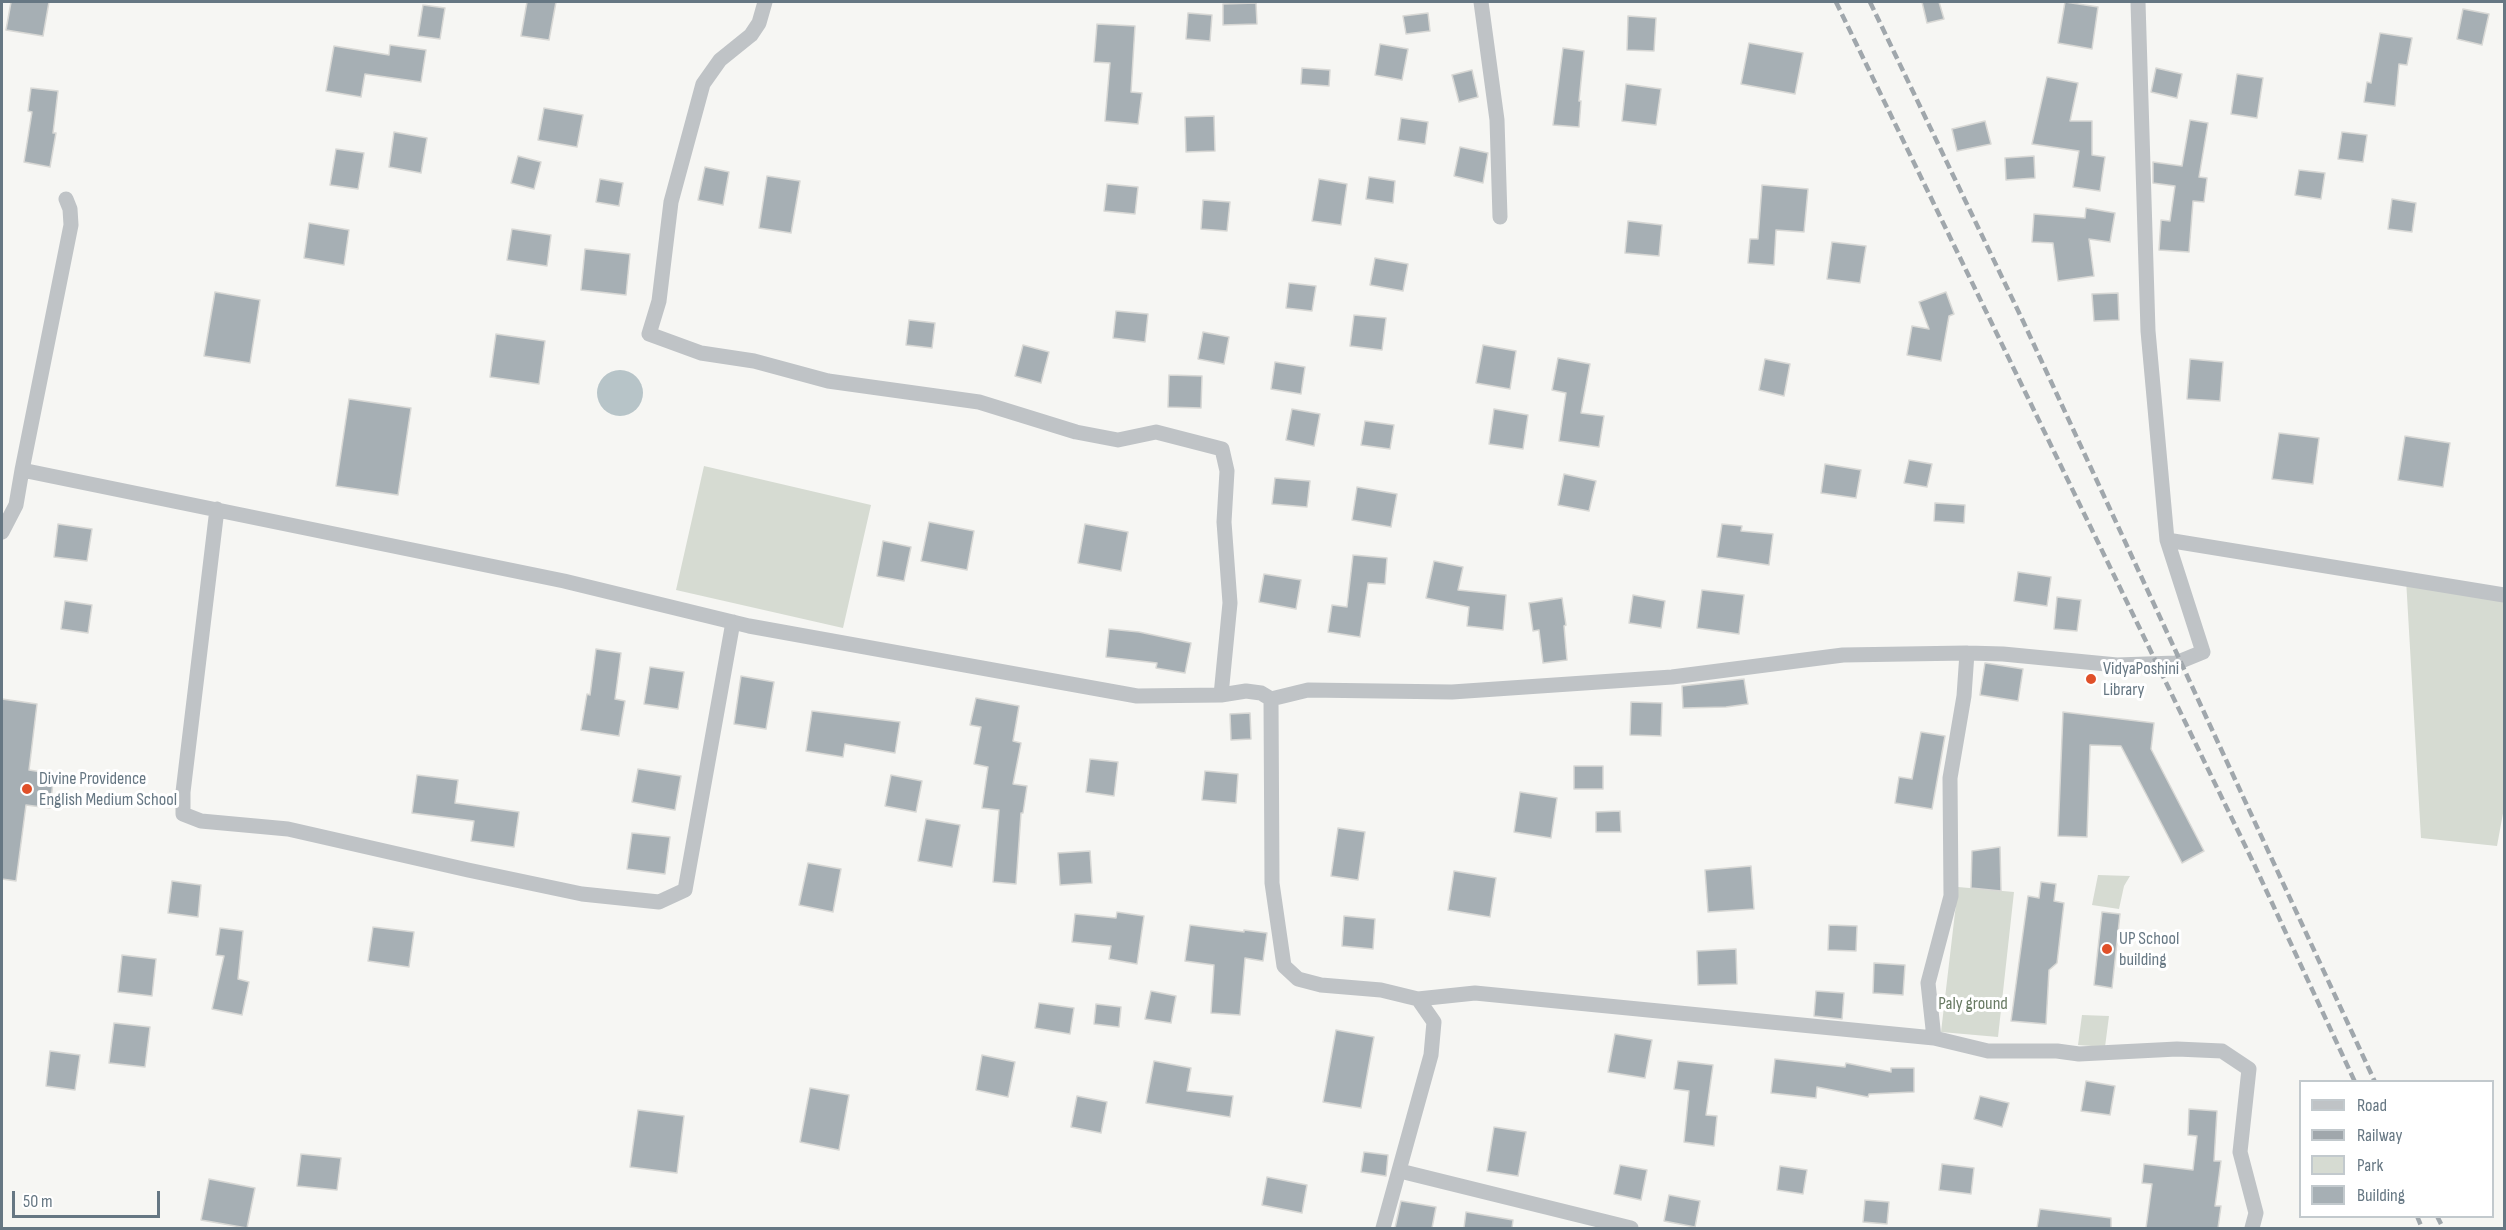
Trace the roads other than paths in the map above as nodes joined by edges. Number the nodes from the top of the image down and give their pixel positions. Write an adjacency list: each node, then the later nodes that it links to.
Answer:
1 (765, 2): 13 (street)
2 (1481, 2): 5 (street)
3 (2138, 2): 9 (street)
4 (66, 199): 6 (street)
5 (1500, 217)
6 (22, 470): 7 (street); 8 (street)
7 (217, 509): 11 (street); 11 (street)
8 (2, 532)
9 (2167, 540): 10 (street); 12 (street)
10 (2505, 595)
11 (733, 622): 13 (street)
12 (1967, 653): 14 (street); 16 (street)
13 (1221, 695): 14 (street)
14 (1271, 699): 15 (street)
15 (1418, 999): 16 (street); 17 (street)
16 (1934, 1038): 20 (street)
17 (1400, 1171): 18 (street); 19 (street)
18 (1383, 1228)
19 (1631, 1228)
20 (2252, 1228)

